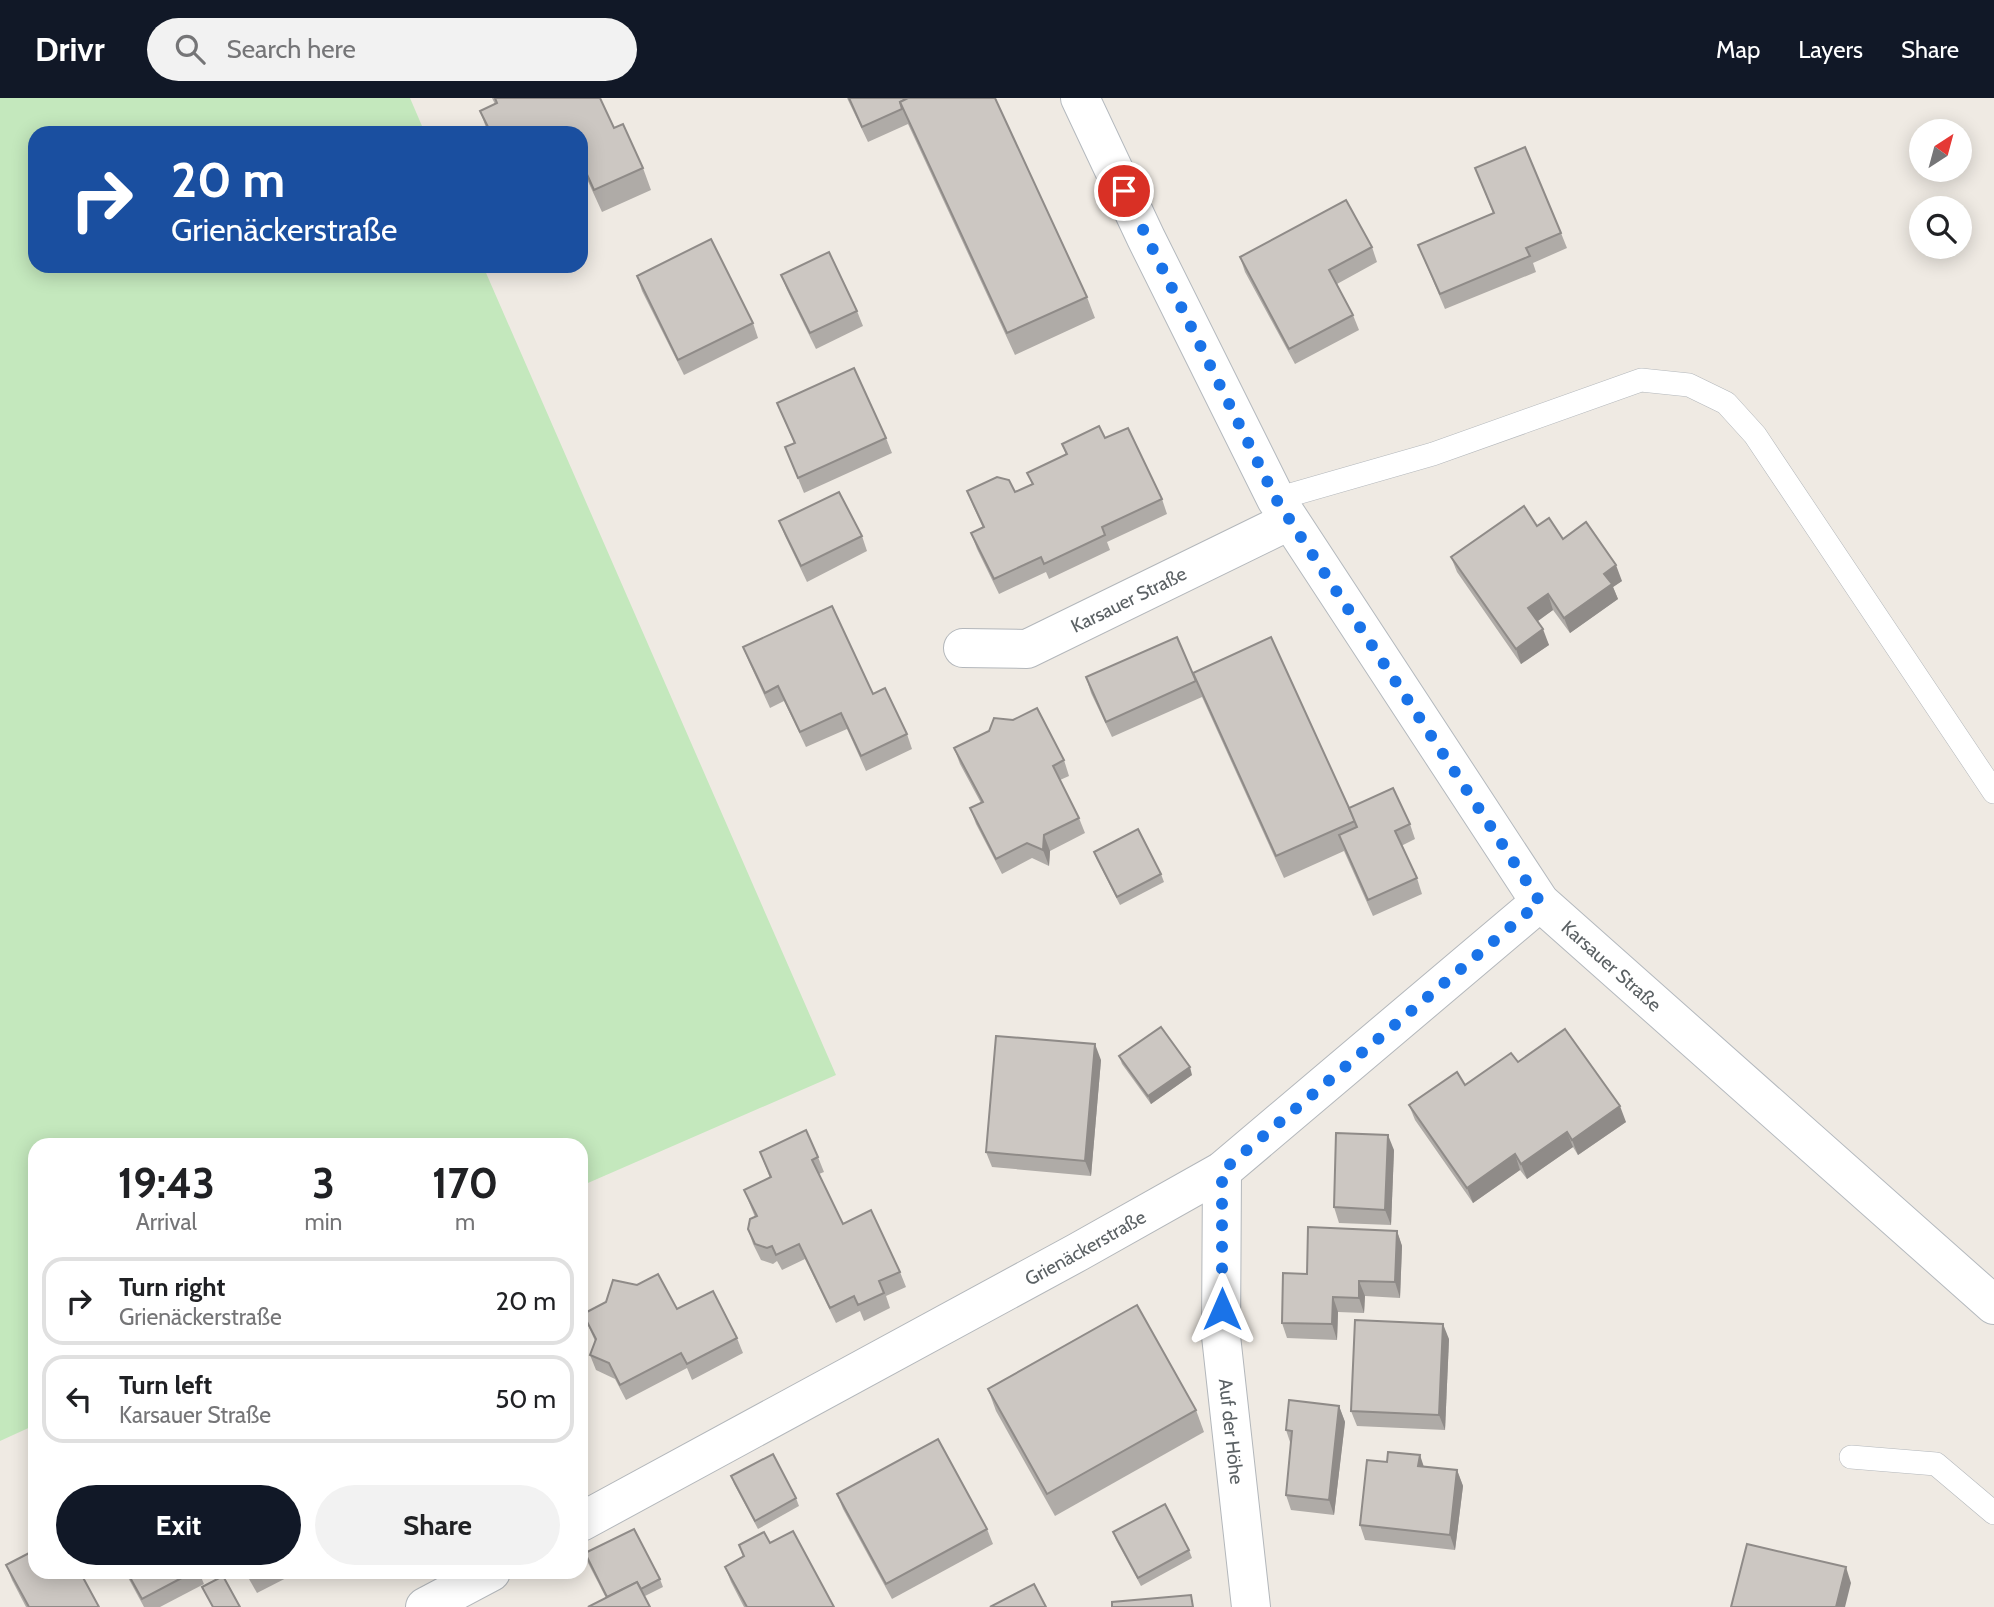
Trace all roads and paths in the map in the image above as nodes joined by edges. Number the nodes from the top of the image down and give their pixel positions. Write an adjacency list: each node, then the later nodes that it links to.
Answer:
1 (1080, 98): 2 (street, Karsauer Straße)
2 (1282, 510): 3 (street, Karsauer Straße); 4 (lane); 5 (street, Karsauer Straße)
3 (963, 648)
4 (1994, 792)
5 (1540, 902): 6 (street, Grienäckerstraße); 7 (street, Karsauer Straße)
6 (1222, 1171): 10 (street, Grienäckerstraße); 13 (street, Auf der Höhe)
7 (1994, 1305)
8 (1851, 1457): 9 (lane)
9 (1994, 1513)
10 (588, 1518)
11 (478, 1579): 12 (street)
12 (425, 1607)
13 (1251, 1607)

